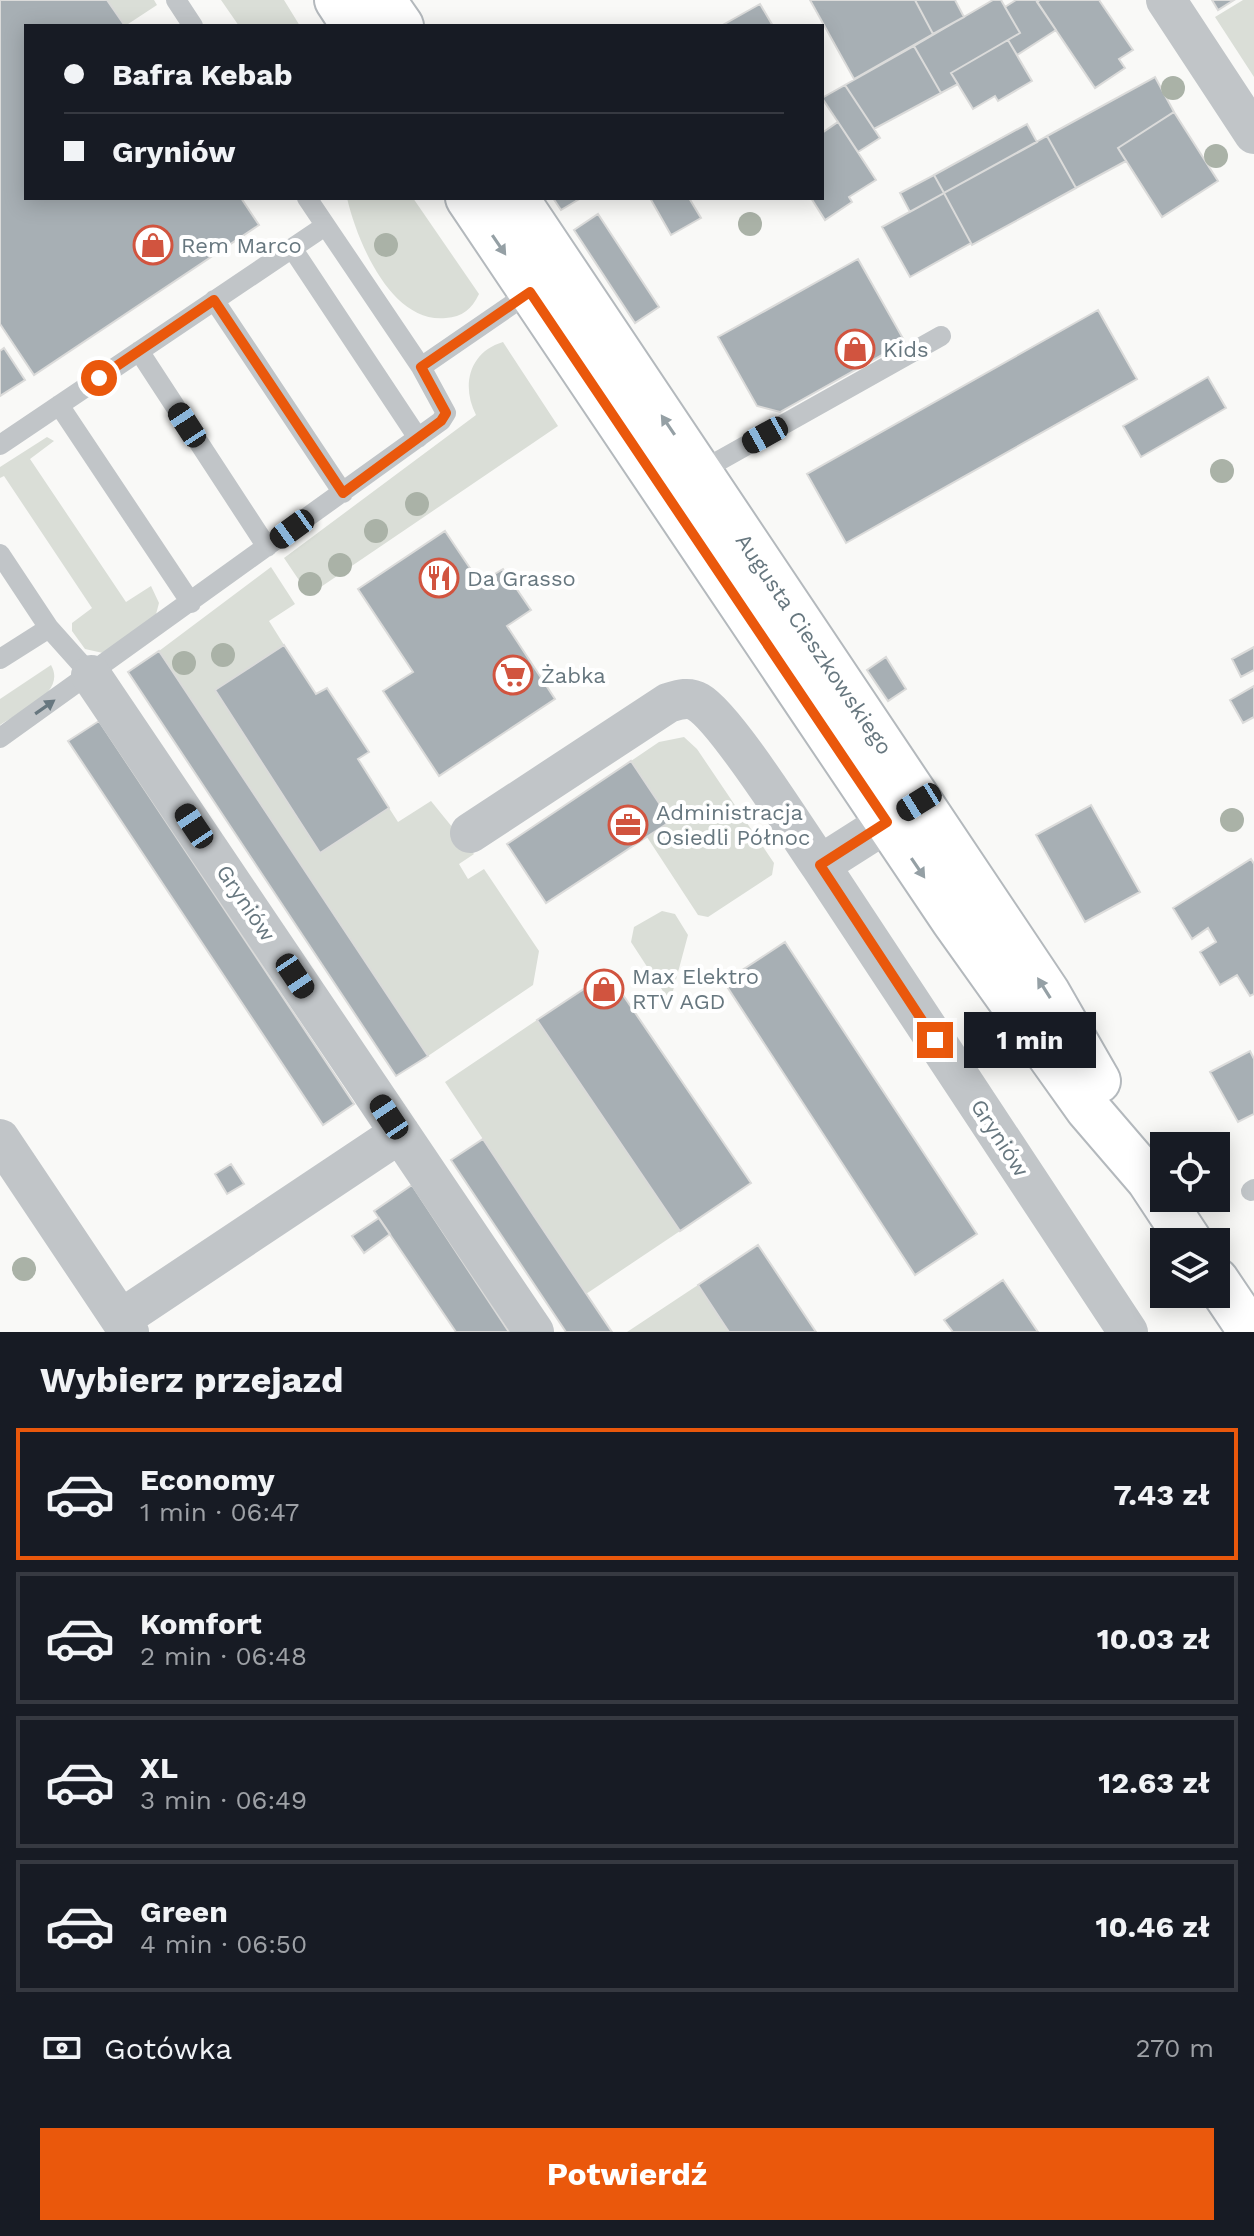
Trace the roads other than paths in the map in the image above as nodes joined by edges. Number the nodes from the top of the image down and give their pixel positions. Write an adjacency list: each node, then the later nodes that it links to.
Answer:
1 (176, 0): 5 (lane)
2 (337, 0): 6 (street)
3 (383, 0): 7 (street)
4 (1166, 0): 8 (street)
5 (192, 24)
6 (353, 24)
7 (400, 24)
8 (1254, 134)
9 (308, 200): 12 (lane)
10 (470, 200): 14 (street, Augusta Cieszkowskiego, one-way to 14)
11 (517, 200): 14 (street, Augusta Cieszkowskiego)
12 (325, 226): 13 (lane); 18 (lane)
13 (292, 248): 15 (lane); 20 (lane)
14 (547, 280): 18 (lane); 22 (street, Augusta Cieszkowskiego, one-way to 14); 31 (street, Augusta Cieszkowskiego)
15 (214, 300): 17 (lane); 23 (lane)
16 (941, 336): 22 (lane)
17 (139, 351): 19 (lane); 24 (lane)
18 (421, 367): 20 (lane)
19 (59, 405): 21 (lane); 26 (lane)
20 (418, 438): 23 (lane)
21 (0, 445)
22 (699, 472): 31 (street, Augusta Cieszkowskiego)
23 (343, 493): 24 (lane)
24 (267, 547): 26 (lane)
25 (0, 554): 27 (lane)
26 (191, 603): 29 (lane)
27 (49, 628): 28 (lane); 29 (lane)
28 (0, 659)
29 (91, 675): 30 (lane, one-way to 29); 34 (street, Gryniów)
30 (0, 738)
31 (903, 812): 33 (street); 36 (street, Augusta Cieszkowskiego)
32 (470, 833): 33 (street, Gryniów)
33 (820, 865): 40 (street, Gryniów)
34 (400, 1133): 38 (street); 39 (street, Gryniów)
35 (0, 1139): 38 (street)
36 (1181, 1228)
37 (1230, 1301): 41 (street)
38 (125, 1326)
39 (534, 1332)
40 (1128, 1332)
41 (1251, 1332)

